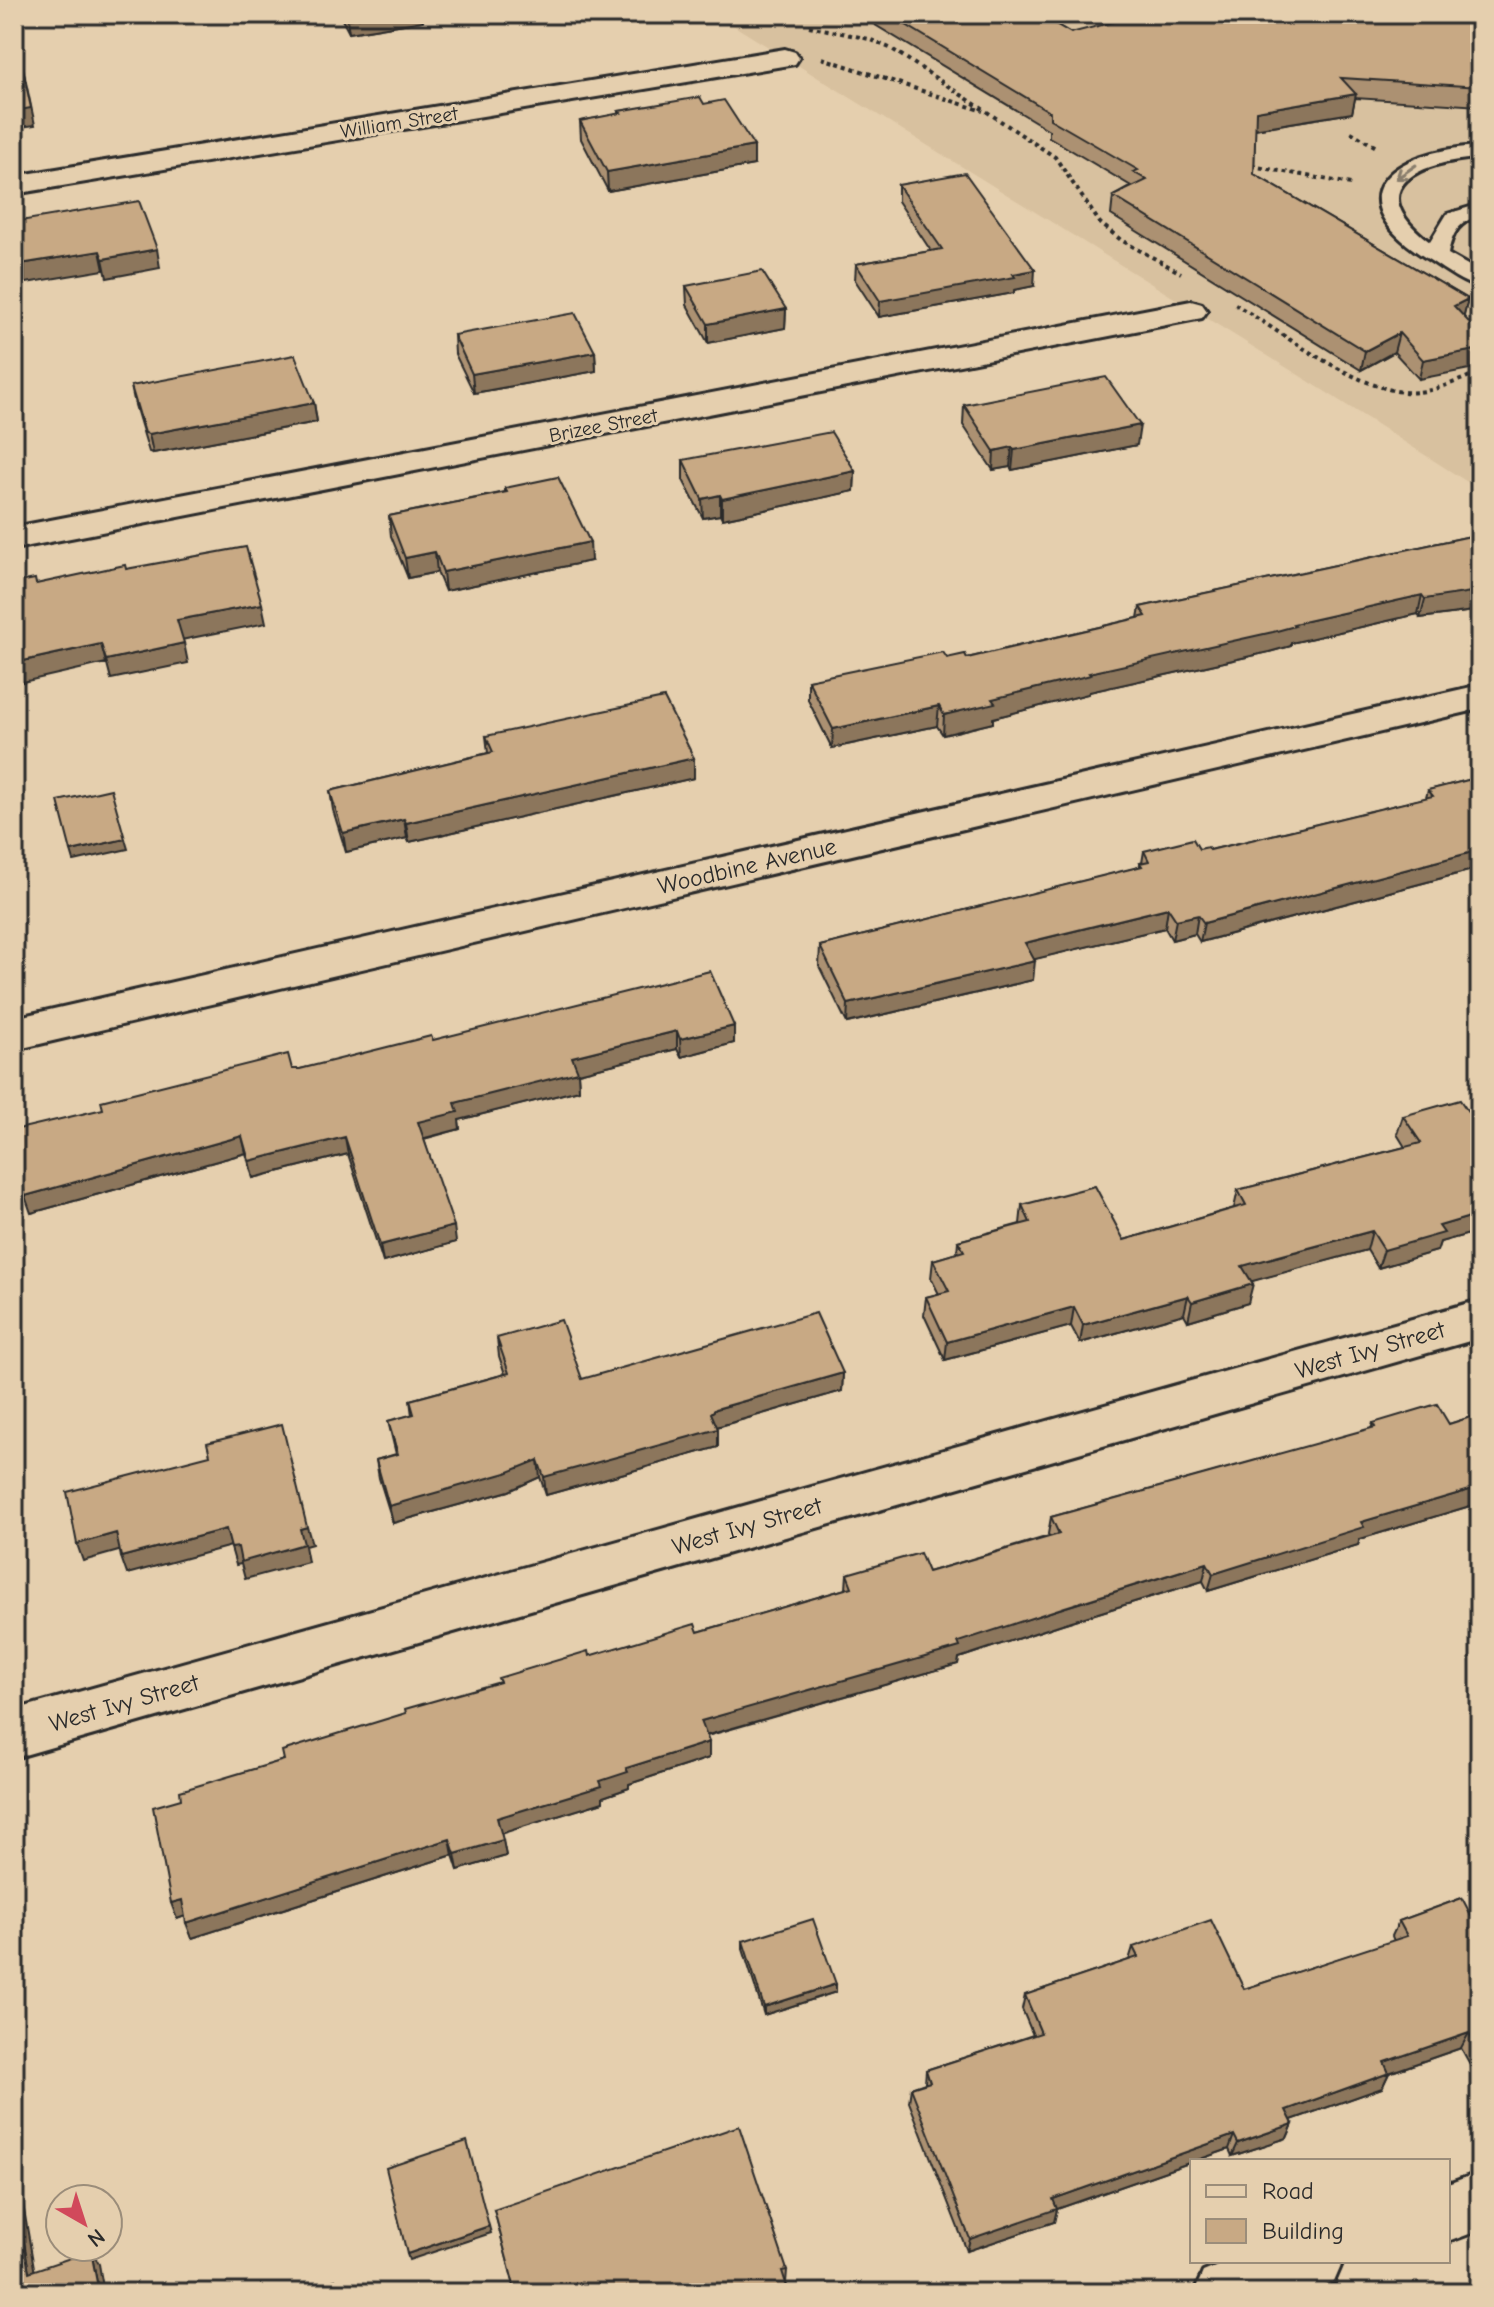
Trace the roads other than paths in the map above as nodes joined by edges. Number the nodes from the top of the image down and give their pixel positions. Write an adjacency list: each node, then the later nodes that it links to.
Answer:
1 (785, 58): 3 (street, William Street)
2 (1480, 152): 5 (lane, one-way to 5)
3 (14, 185)
4 (1480, 210): 5 (lane)
5 (1437, 256): 6 (lane)
6 (1480, 281)
7 (1191, 311): 8 (street, Brizee Street)
8 (14, 538)
9 (1480, 697): 10 (street, Woodbine Avenue)
10 (14, 1034)
11 (1480, 1319): 12 (street, West Ivy Street)
12 (14, 1734)
13 (1480, 2201): 14 (street)
14 (1450, 2212)
15 (1307, 2263): 16 (street)
16 (1224, 2293)

